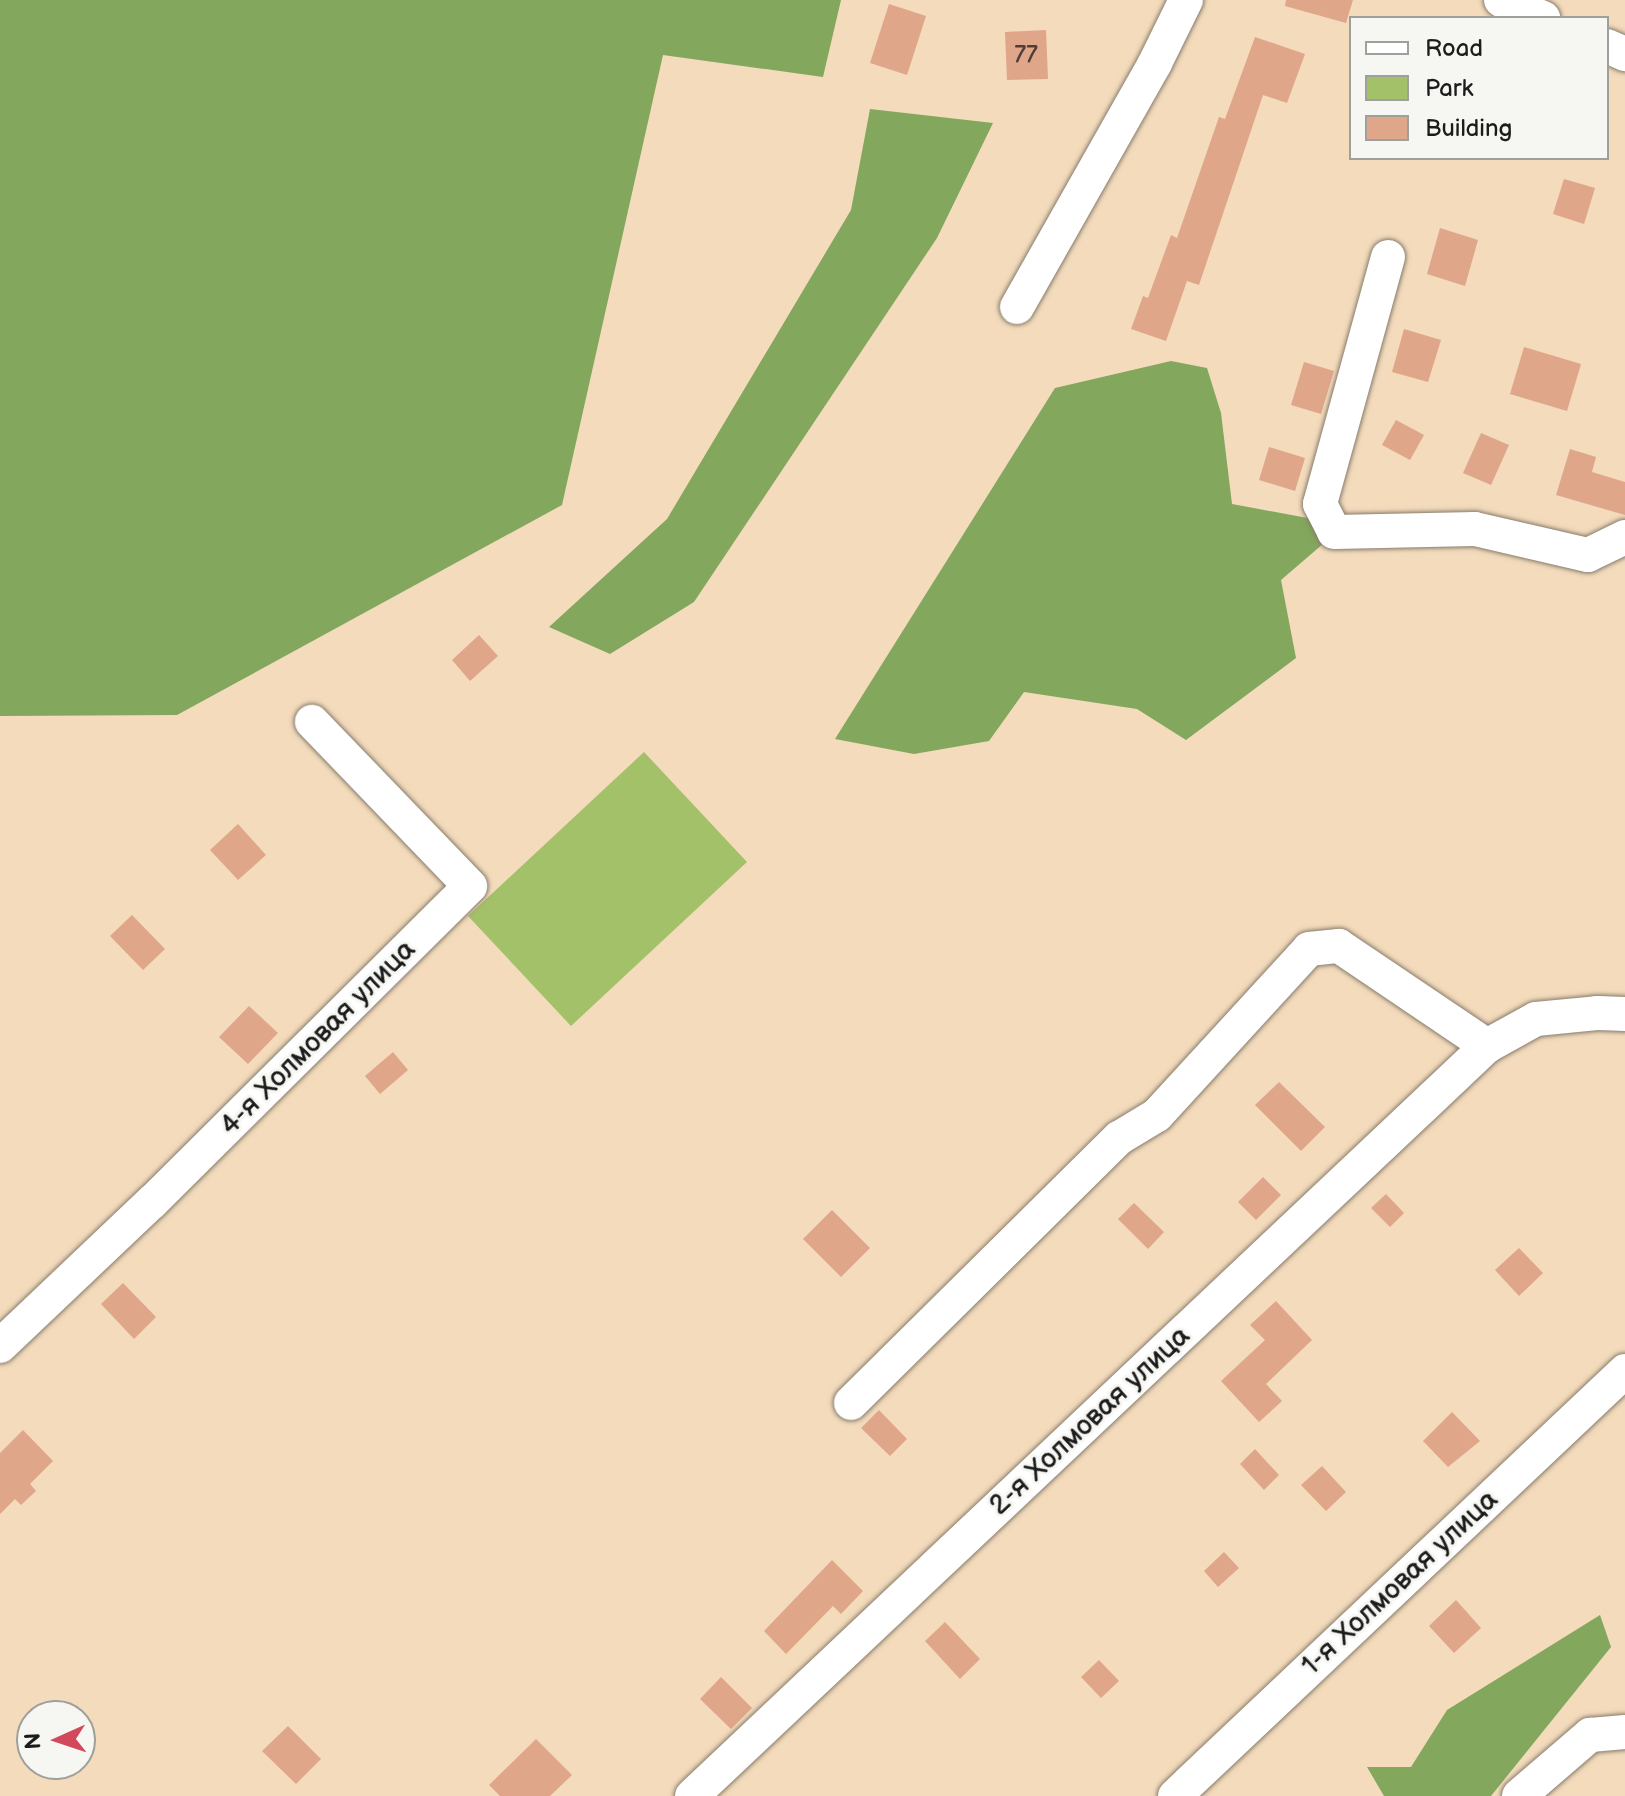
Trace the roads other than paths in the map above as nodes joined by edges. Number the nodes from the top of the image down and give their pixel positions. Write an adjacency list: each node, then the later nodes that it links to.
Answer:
1 (1186, 0): 5 (street)
2 (1501, 0): 3 (street)
3 (1538, 16)
4 (1388, 257): 6 (street)
5 (1017, 307)
6 (1625, 537)
7 (312, 722): 10 (street, 4-я Холмовая улица)
8 (1625, 1014): 9 (street, 2-я Холмовая улица)
9 (1487, 1046): 12 (street); 14 (street, 2-я Холмовая улица)
10 (0, 1346)
11 (1625, 1371): 15 (street, 1-я Холмовая улица)
12 (851, 1403)
13 (1625, 1732): 16 (street)
14 (692, 1796)
15 (1175, 1796)
16 (1519, 1796)

